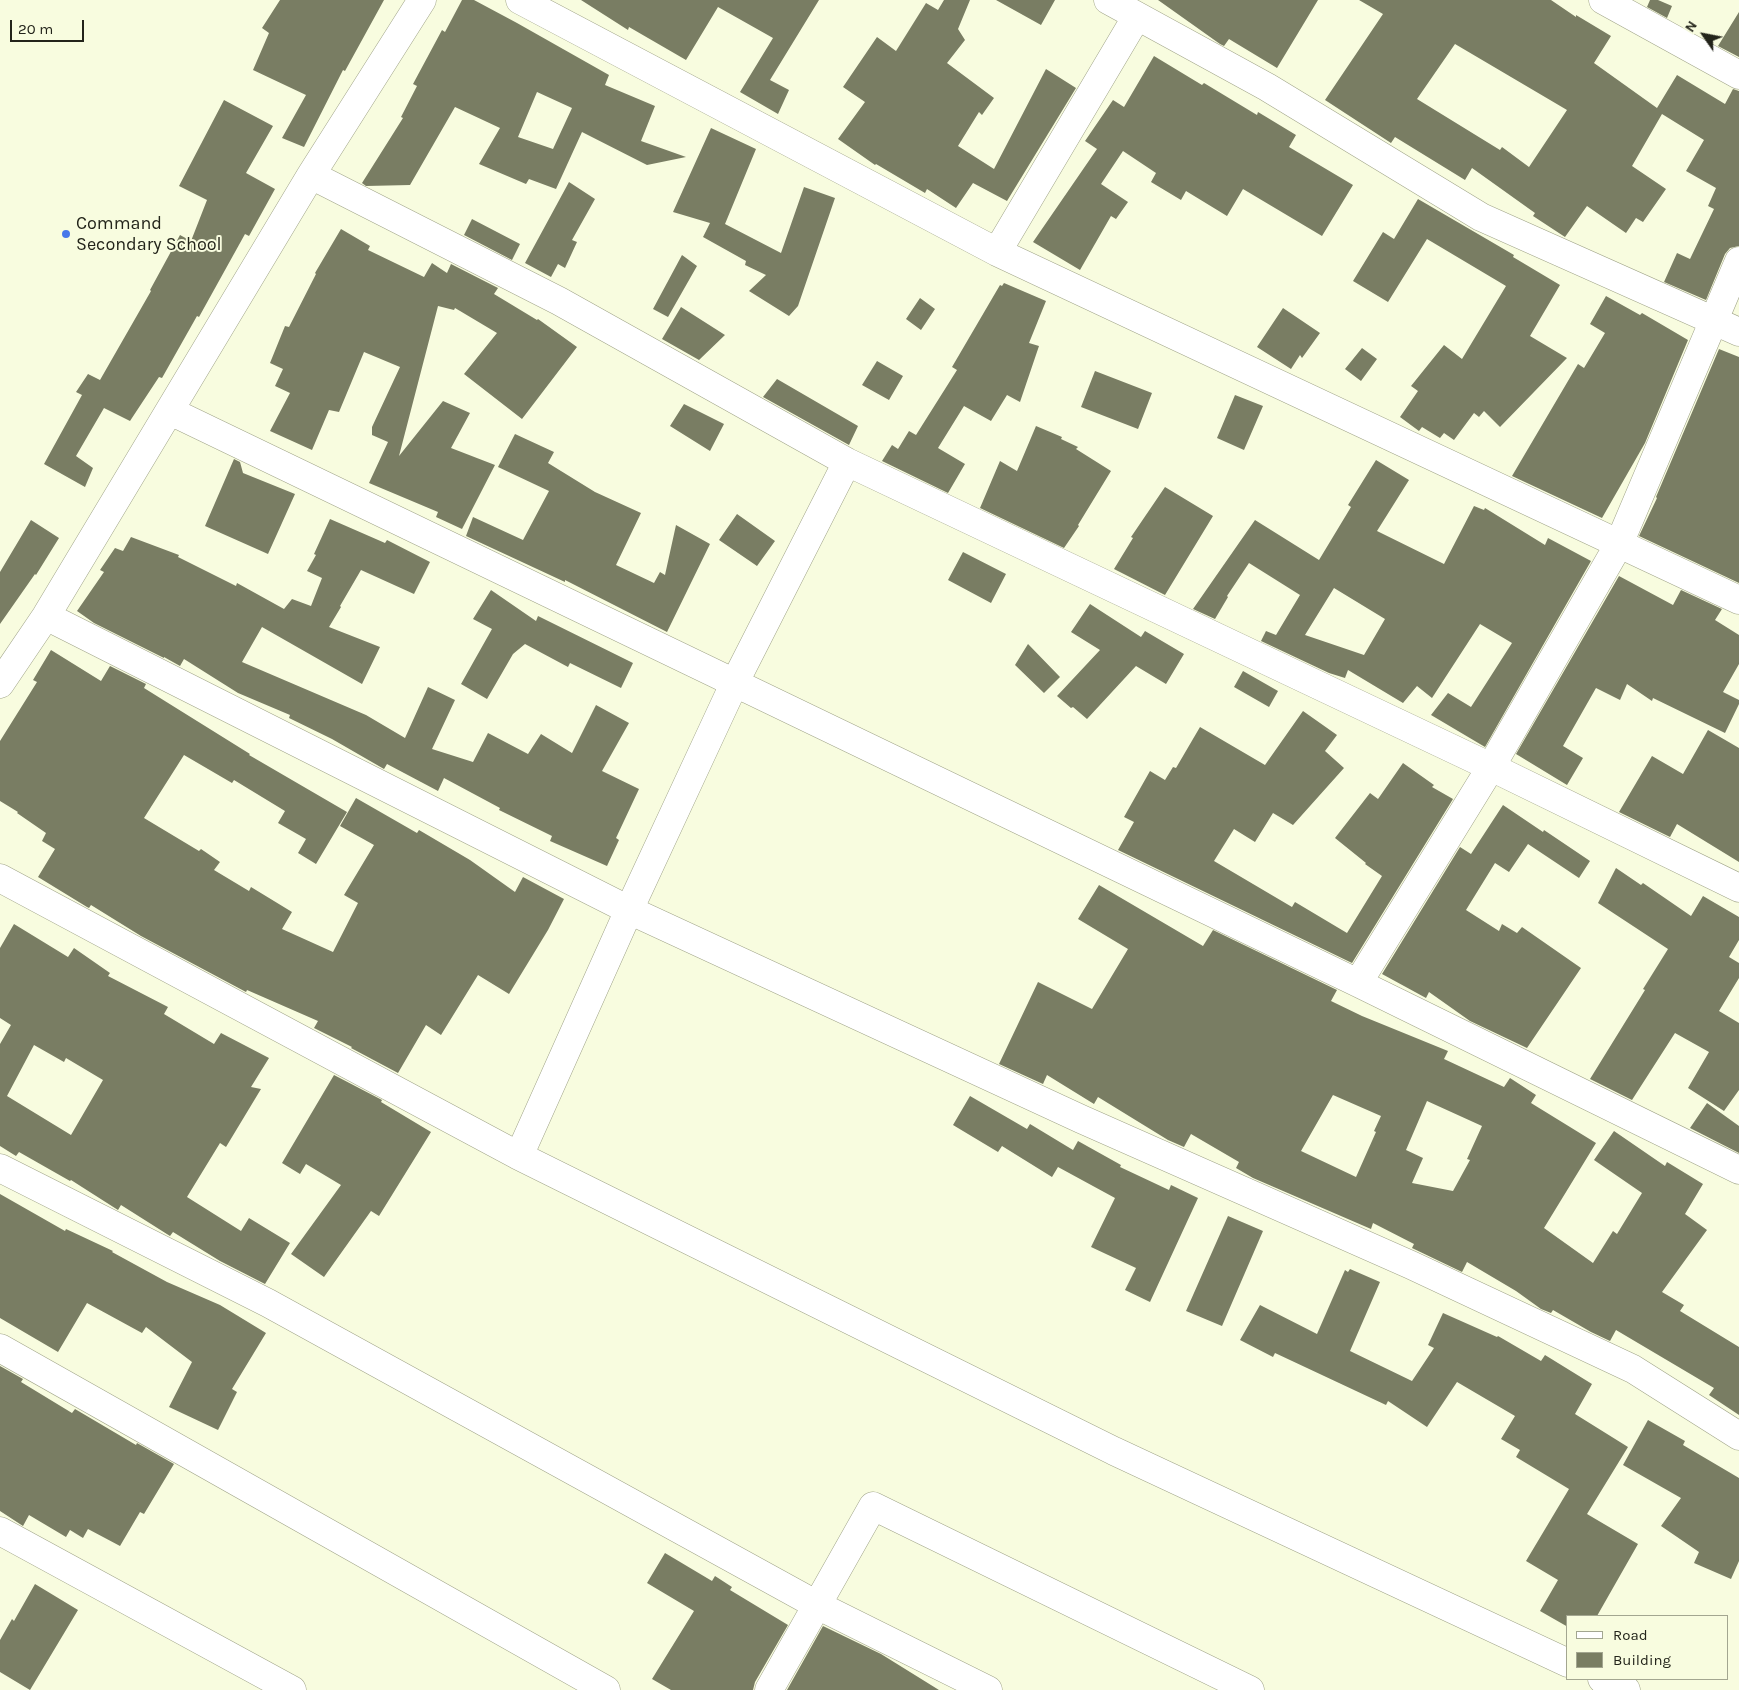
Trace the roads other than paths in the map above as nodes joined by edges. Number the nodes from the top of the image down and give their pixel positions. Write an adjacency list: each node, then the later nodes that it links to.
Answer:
1 (422, 0): 7 (street)
2 (520, 0): 8 (street)
3 (1108, 0): 5 (street)
4 (1603, 0): 6 (street)
5 (1137, 16): 8 (street); 10 (street)
6 (1739, 75)
7 (311, 176): 12 (street); 13 (street)
8 (997, 252): 14 (street)
9 (1739, 261): 10 (street)
10 (1714, 321): 11 (street); 14 (street)
11 (1739, 332)
12 (170, 411): 16 (street); 17 (street)
13 (847, 462): 17 (street); 19 (street)
14 (1620, 544): 15 (street); 19 (street)
15 (1739, 600)
16 (46, 616): 18 (street); 22 (street)
17 (735, 682): 22 (street); 23 (street)
18 (0, 684)
19 (1491, 767): 21 (street); 23 (street)
20 (0, 878): 24 (street)
21 (1739, 888)
22 (629, 910): 24 (street); 28 (street)
23 (1358, 984): 26 (street)
24 (519, 1156): 31 (street)
25 (0, 1168): 30 (street)
26 (1739, 1170)
27 (0, 1348): 34 (street)
28 (1739, 1436)
29 (0, 1531): 33 (street)
30 (816, 1605): 35 (street); 36 (street); 37 (street)
31 (1566, 1662)
32 (1604, 1680): 38 (street)
33 (292, 1690)
34 (606, 1690)
35 (769, 1690)
36 (988, 1690)
37 (1250, 1690)
38 (1626, 1690)

